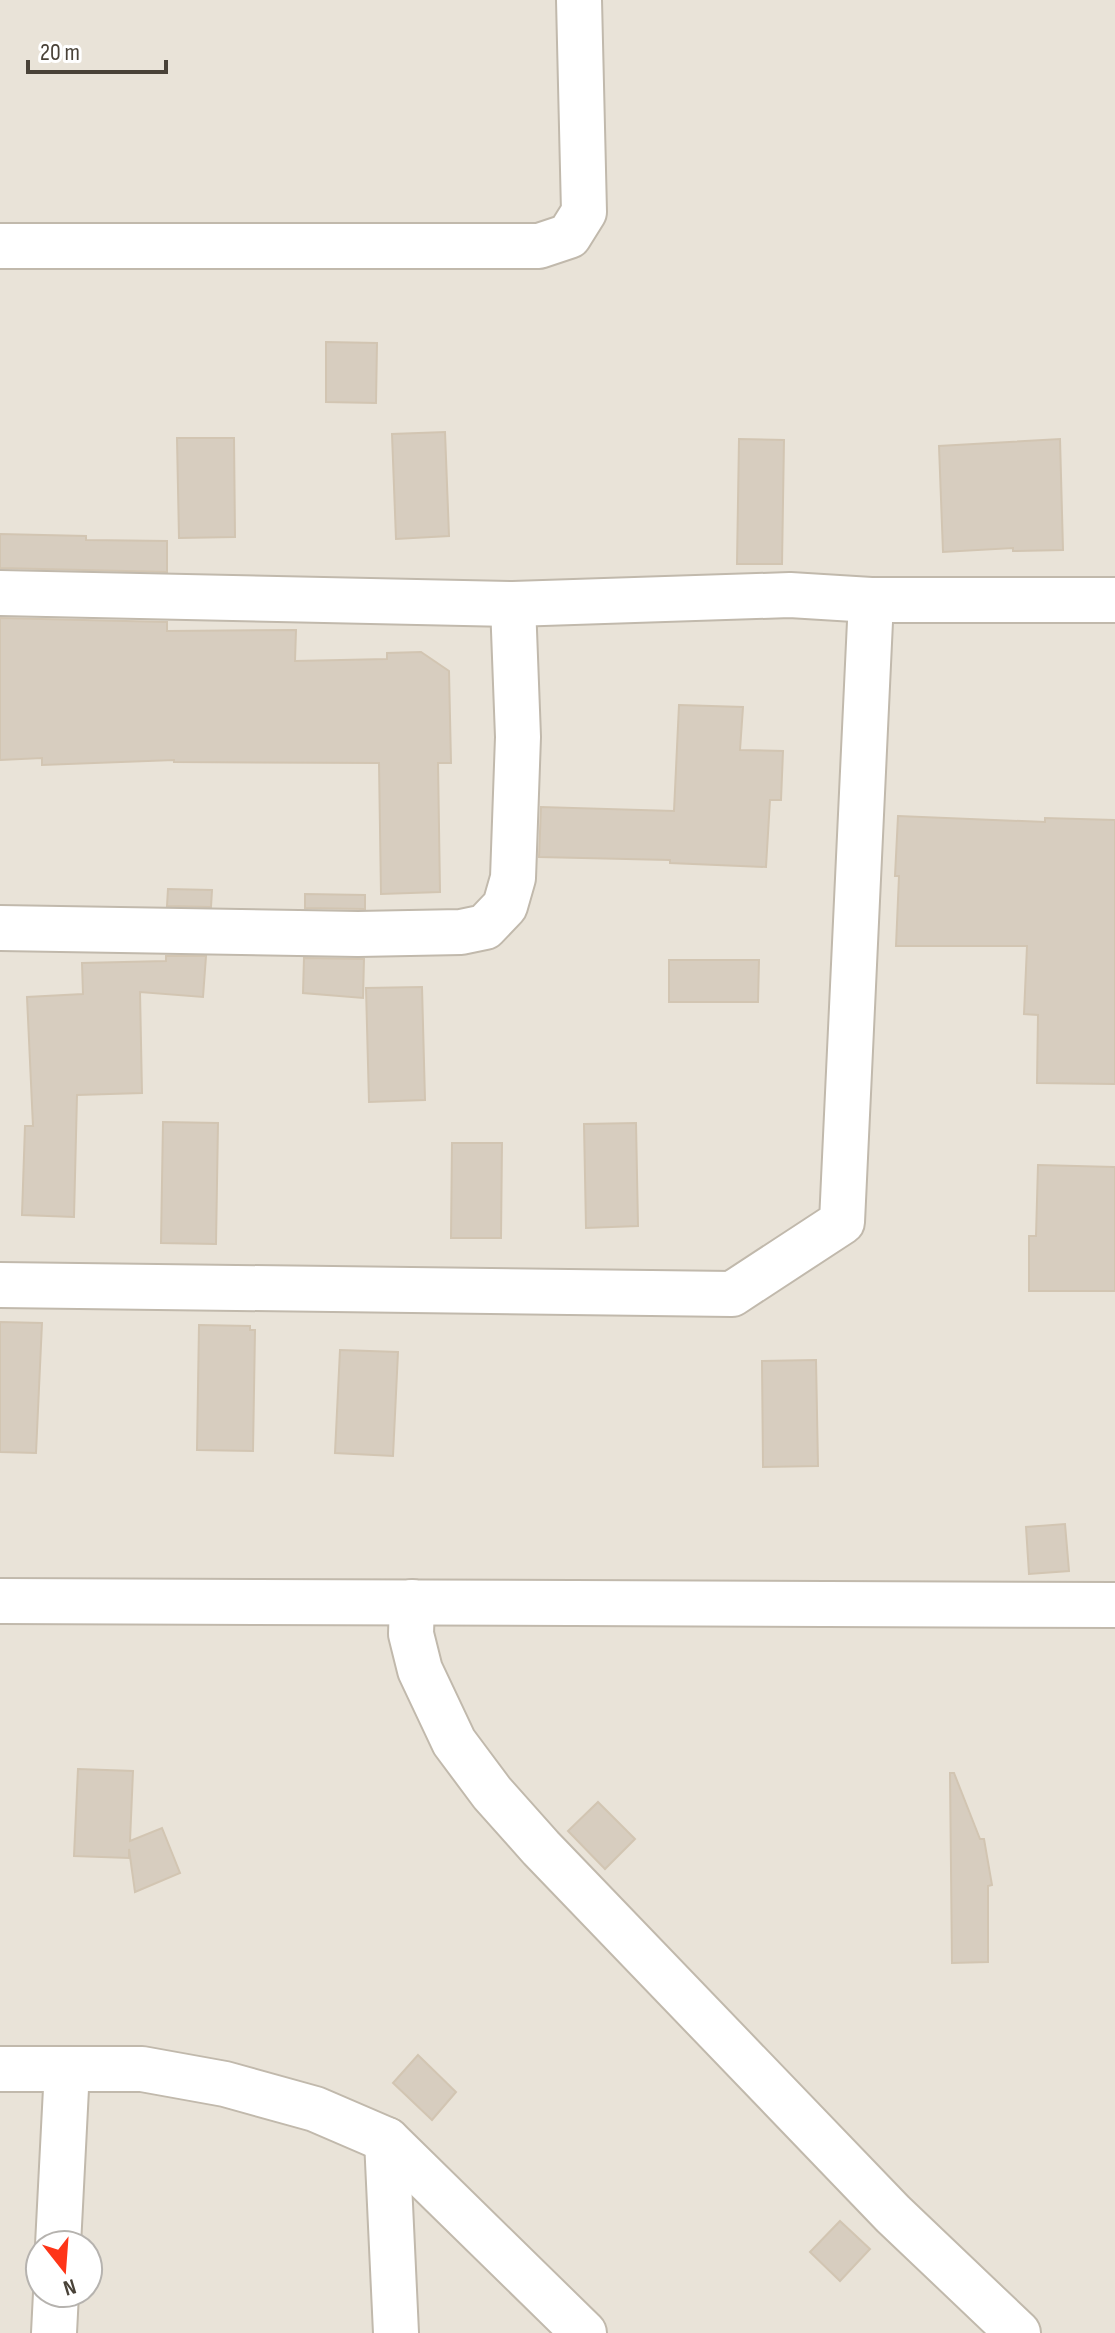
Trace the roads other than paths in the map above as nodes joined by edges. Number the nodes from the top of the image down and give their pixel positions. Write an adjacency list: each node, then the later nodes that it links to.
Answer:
1 (579, 0): 2 (street)
2 (0, 246)
3 (0, 593): 6 (street)
4 (871, 600): 5 (street); 6 (street); 8 (street)
5 (1115, 600)
6 (513, 604): 7 (street)
7 (0, 928)
8 (0, 1285)
9 (0, 1601): 10 (street)
10 (412, 1602): 11 (street); 20 (street)
11 (1115, 1605)
12 (0, 2069): 13 (street)
13 (67, 2069): 14 (street); 15 (street)
14 (387, 2140): 18 (street); 19 (street)
15 (59, 2229)
16 (55, 2309): 17 (street)
17 (54, 2333)
18 (396, 2333)
19 (584, 2333)
20 (1018, 2333)

